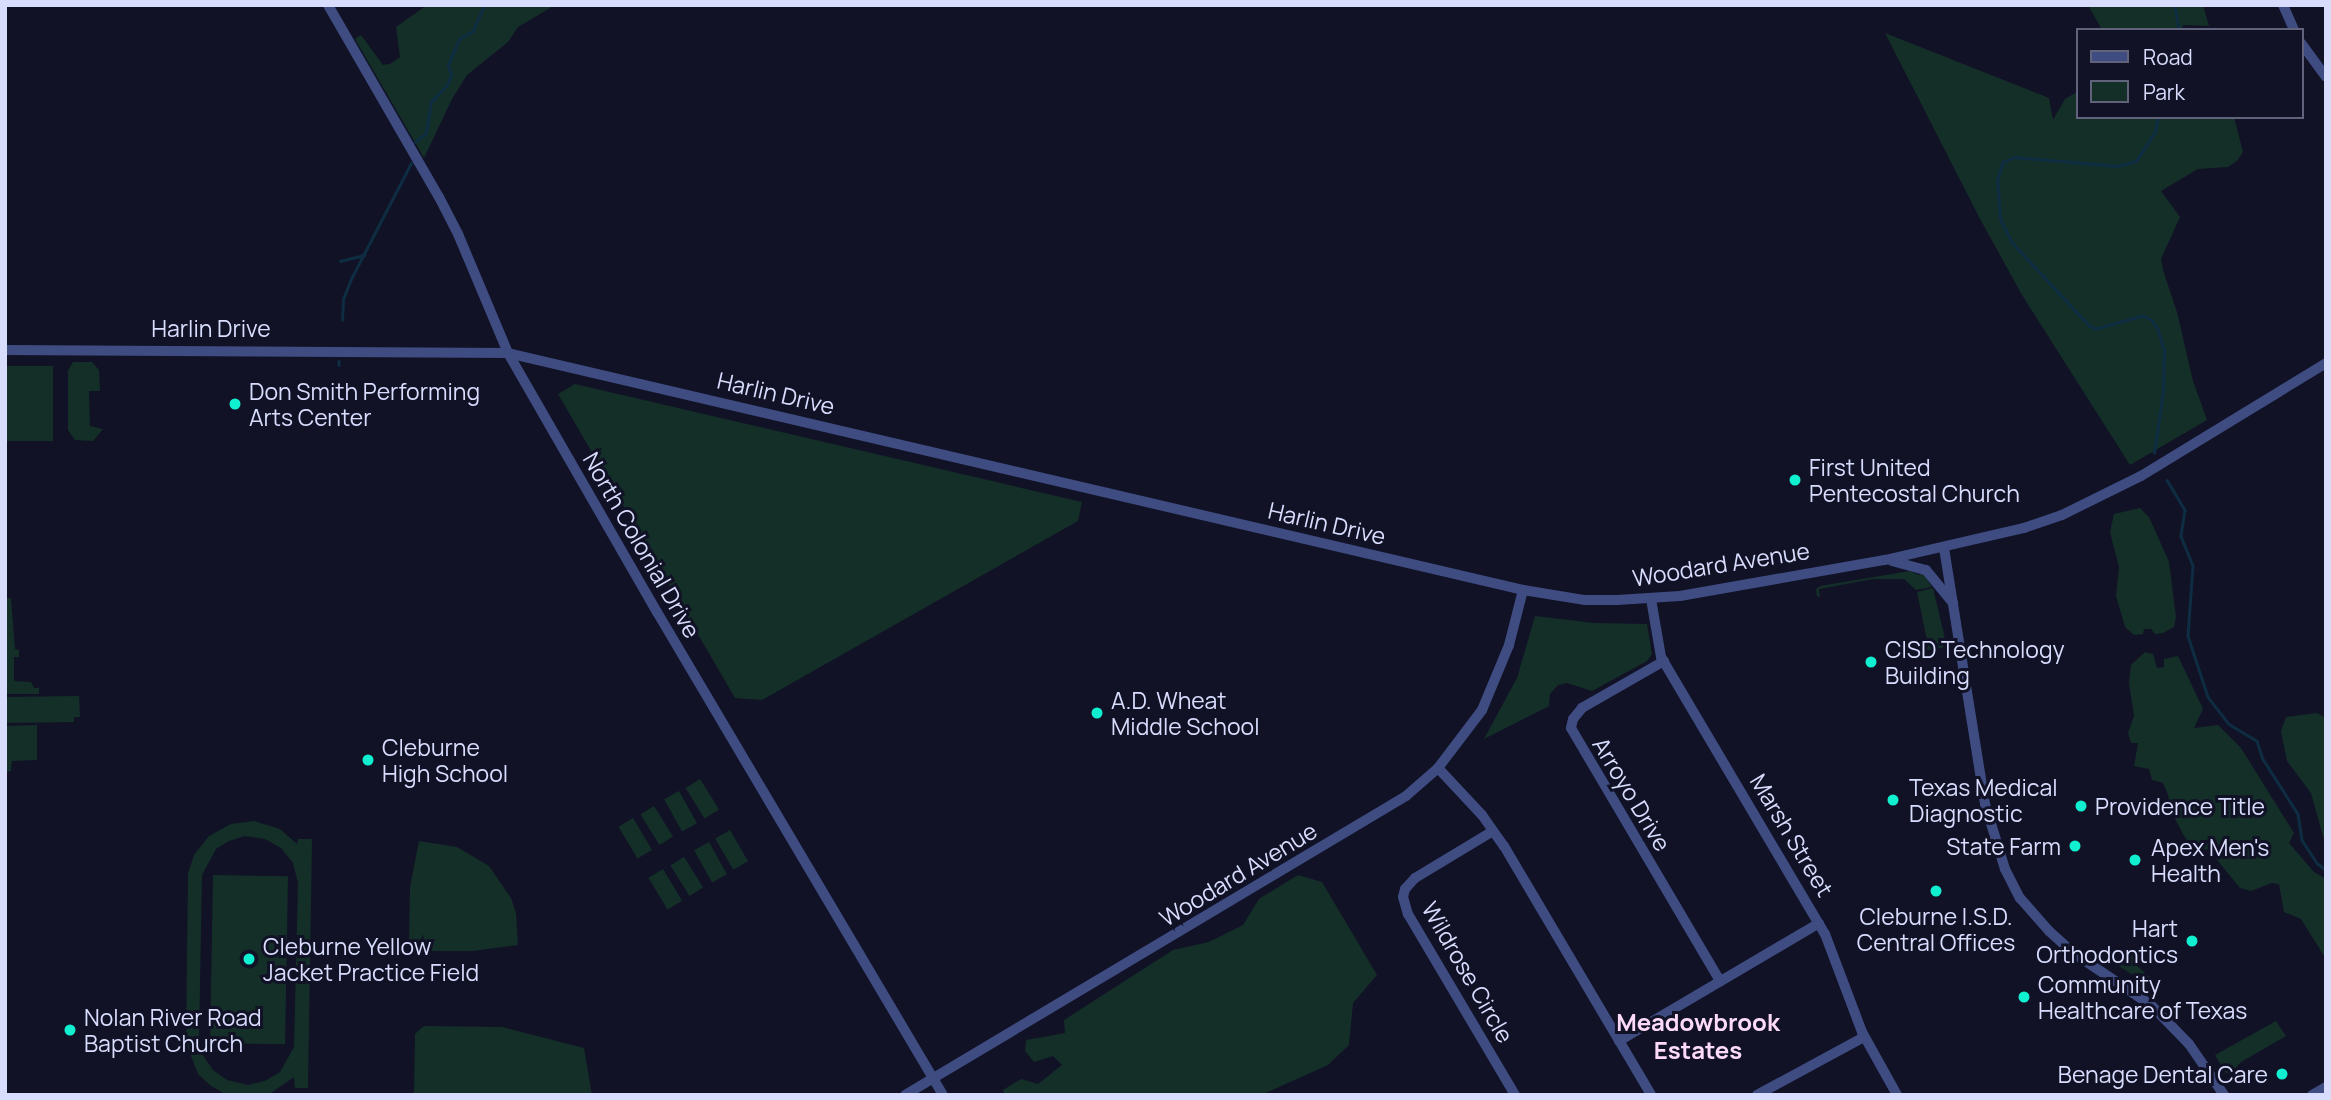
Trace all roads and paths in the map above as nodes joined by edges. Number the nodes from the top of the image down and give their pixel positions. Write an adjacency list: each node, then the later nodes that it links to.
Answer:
1 (328, 5): 7 (street, North Colonial Drive)
2 (2283, 5): 3 (street)
3 (2293, 28)
4 (2303, 46): 5 (street)
5 (2326, 77)
6 (5, 350): 7 (street, Harlin Drive)
7 (508, 353): 11 (street, Harlin Drive); 21 (street, North Colonial Drive)
8 (2326, 363): 9 (street, Woodard Avenue)
9 (1944, 548): 10 (street, Woodard Avenue); 13 (street)
10 (1885, 560): 12 (street, Woodard Avenue); 13 (street)
11 (1523, 590): 12 (street, Woodard Avenue); 15 (street, Woodard Avenue)
12 (1651, 599): 14 (street, Marsh Street)
13 (1955, 606): 29 (street)
14 (1664, 661): 17 (street, Marsh Street); 18 (street, Arroyo Drive)
15 (1438, 768): 16 (street); 21 (street, Woodard Avenue)
16 (1493, 831): 20 (street); 25 (street, Wildrose Circle)
17 (1819, 923): 18 (street); 19 (street, Marsh Street)
18 (1720, 982): 20 (street)
19 (1864, 1037): 27 (street); 28 (street, Marsh Street)
20 (1619, 1041): 26 (street)
21 (933, 1078): 23 (street, Woodard Avenue); 24 (street, North Colonial Drive)
22 (2326, 1087): 30 (street)
23 (905, 1095)
24 (943, 1095)
25 (1515, 1095)
26 (1651, 1095)
27 (1757, 1095)
28 (1897, 1095)
29 (2224, 1095)
30 (2312, 1095)

